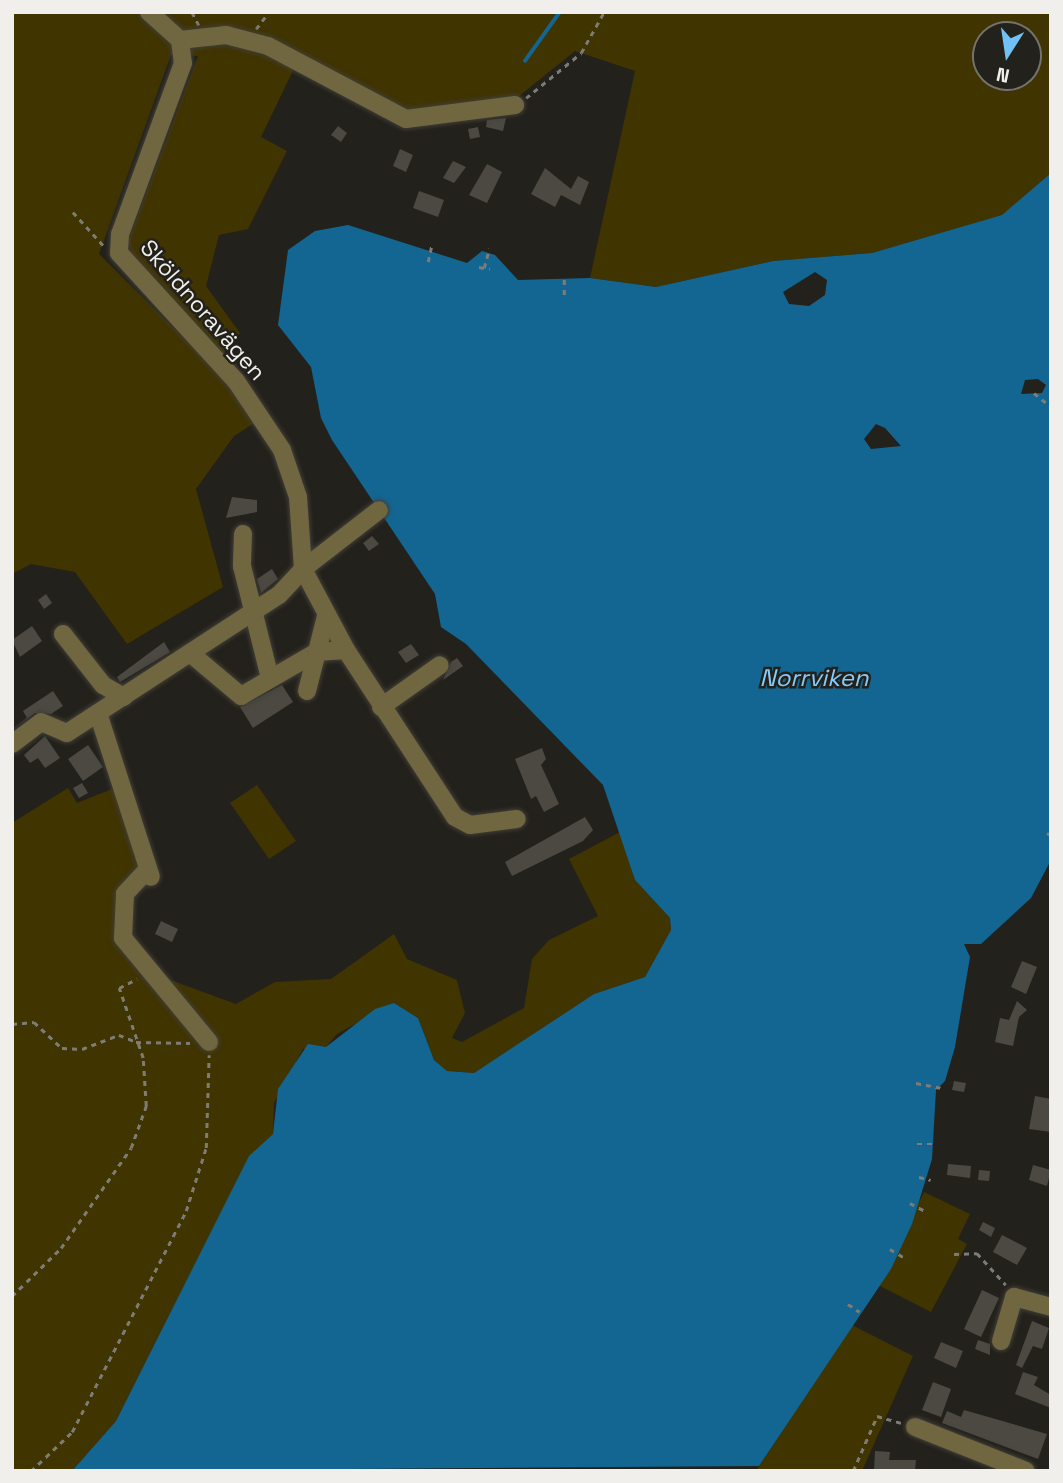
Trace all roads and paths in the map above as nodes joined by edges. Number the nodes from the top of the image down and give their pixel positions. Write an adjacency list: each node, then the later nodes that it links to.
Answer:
1 (149, 12): 4 (street)
2 (269, 12): 5 (path)
3 (602, 14): 6 (path)
4 (180, 40): 5 (street); 10 (street, Sköldnoravägen)
5 (248, 40): 6 (street)
6 (515, 106)
7 (73, 212): 10 (path)
8 (432, 243): 11 (path)
9 (489, 249): 13 (path)
10 (119, 253): 21 (street, Sköldnoravägen)
11 (428, 262)
12 (479, 267): 13 (path)
13 (484, 268): 14 (path)
14 (490, 269)
15 (564, 278): 16 (path)
16 (564, 295)
17 (1034, 393): 18 (path)
18 (1051, 407)
19 (379, 510): 21 (street)
20 (243, 534): 24 (street)
21 (303, 569): 22 (street); 23 (street, Sköldnoravägen)
22 (279, 595): 23 (street); 24 (street)
23 (323, 609): 26 (street, Sköldnoravägen); 27 (street)
24 (253, 612): 28 (street); 30 (street)
25 (63, 634): 32 (street)
26 (346, 650): 27 (street); 33 (street, Sköldnoravägen)
27 (317, 652): 30 (street); 31 (street)
28 (190, 653): 30 (street); 32 (street)
29 (440, 665): 33 (street)
30 (270, 678)
31 (307, 691)
32 (124, 697): 34 (street)
33 (381, 707): 36 (street, Sköldnoravägen)
34 (98, 713): 35 (street); 37 (street)
35 (12, 744)
36 (517, 819)
37 (149, 972): 39 (path); 40 (street)
38 (12, 1024): 39 (path)
39 (136, 1042): 40 (path); 53 (path)
40 (209, 1042): 59 (path)
41 (916, 1083): 42 (path)
42 (941, 1088)
43 (917, 1144): 44 (path)
44 (936, 1144)
45 (919, 1177): 46 (path)
46 (931, 1180)
47 (910, 1202): 48 (path)
48 (927, 1212)
49 (890, 1249): 51 (path)
50 (954, 1254): 52 (path)
51 (905, 1258)
52 (1020, 1294): 55 (street); 57 (street)
53 (12, 1296)
54 (848, 1304): 56 (path)
55 (1051, 1307)
56 (860, 1312)
57 (1002, 1341)
58 (915, 1427): 60 (path); 61 (street)
59 (31, 1471)
60 (853, 1471)
61 (1026, 1471)

